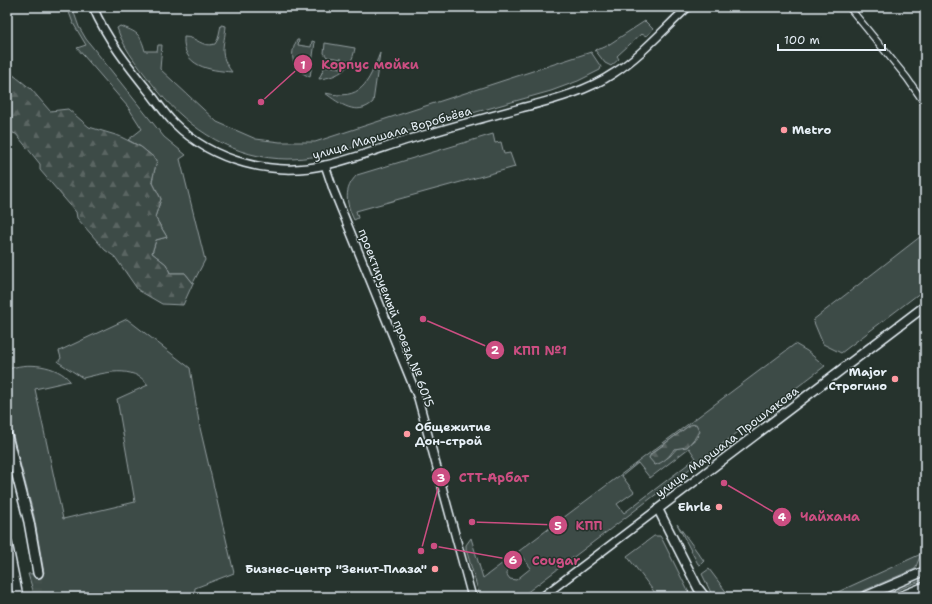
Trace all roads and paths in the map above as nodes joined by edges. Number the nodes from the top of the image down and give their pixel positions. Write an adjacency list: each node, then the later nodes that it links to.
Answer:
1 (93, 7): 5 (street, улица Маршала Воробьёва)
2 (688, 7): 5 (street, улица Маршала Воробьёва)
3 (849, 7): 4 (street)
4 (925, 104)
5 (325, 165): 15 (street, проектируемый проезд № 6015)
6 (925, 306): 8 (main road, улица Маршала Прошлякова)
7 (7, 436): 11 (main road)
8 (658, 510): 13 (main road); 16 (street, улица Маршала Прошлякова)
9 (7, 543): 14 (main road)
10 (925, 571): 19 (main road)
11 (38, 573)
12 (925, 587): 20 (main road)
13 (698, 588): 17 (main road); 18 (main road)
14 (18, 597)
15 (472, 597)
16 (542, 597)
17 (701, 597)
18 (705, 597)
19 (864, 597)
20 (900, 597)

